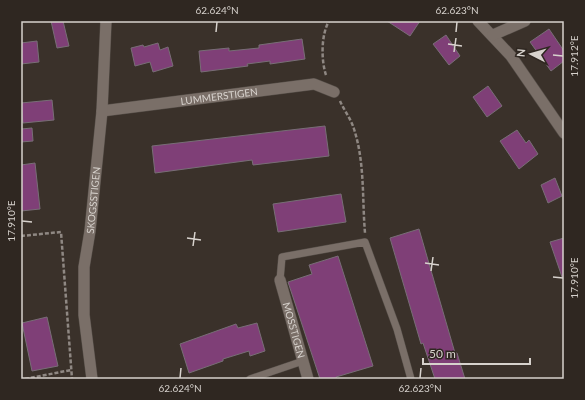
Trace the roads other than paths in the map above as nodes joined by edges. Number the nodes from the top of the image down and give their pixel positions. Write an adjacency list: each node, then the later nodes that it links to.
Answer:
1 (106, 21): 6 (street, SKOGSSTIGEN)
2 (478, 21): 4 (street)
3 (525, 21): 4 (street)
4 (493, 35): 7 (street)
5 (334, 92): 6 (street, LUMMERSTIGEN)
6 (102, 111): 10 (street, SKOGSSTIGEN)
7 (564, 134)
8 (280, 280): 9 (street, MOSSTIGEN); 13 (lane)
9 (303, 361): 11 (lane); 12 (street, MOSSTIGEN)
10 (92, 379)
11 (250, 379)
12 (308, 379)
13 (411, 379)

